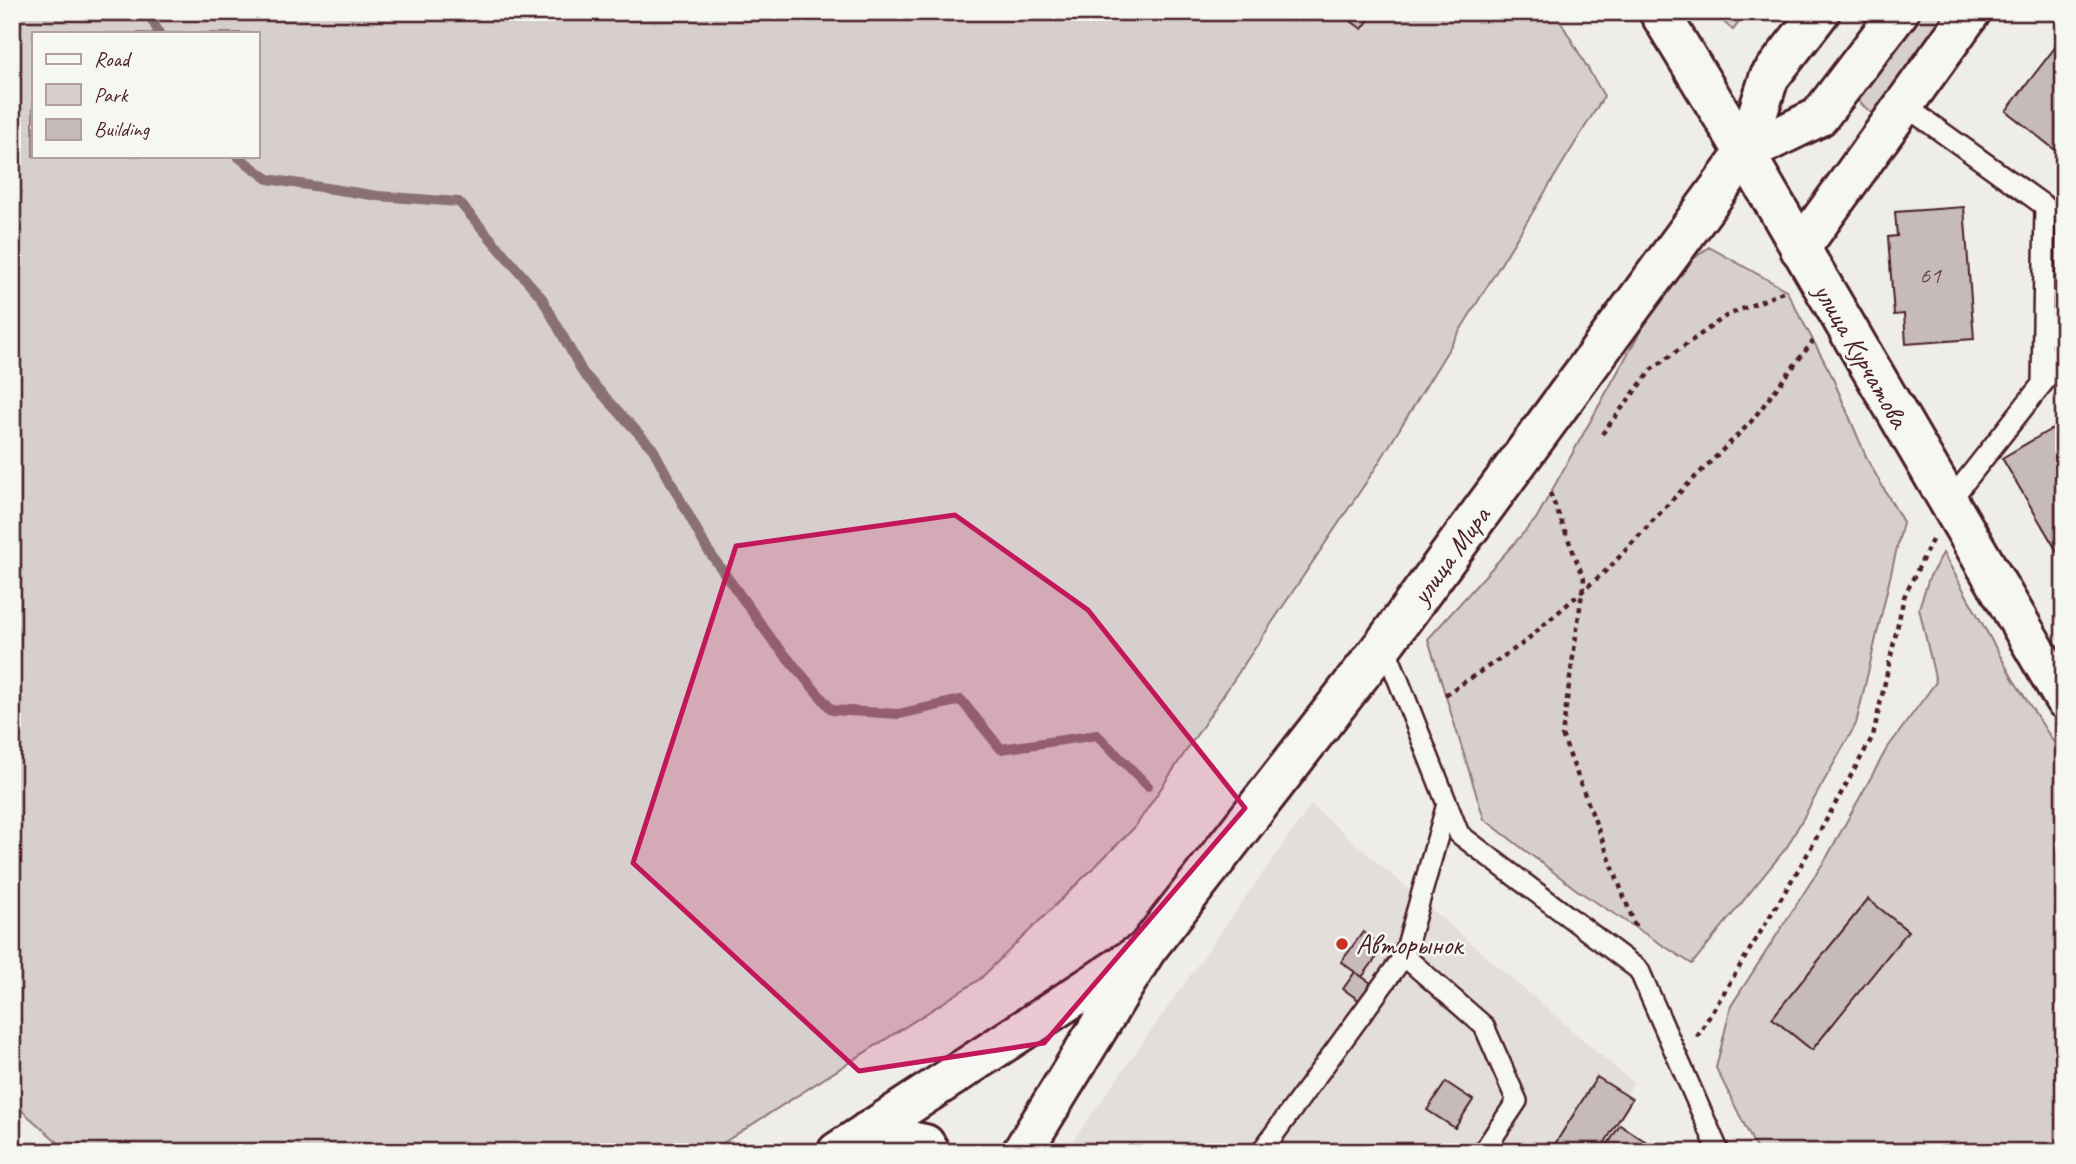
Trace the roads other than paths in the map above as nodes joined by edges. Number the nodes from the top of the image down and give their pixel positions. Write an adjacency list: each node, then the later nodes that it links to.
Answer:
1 (1659, 12): 6 (main road, улица Курчатова)
2 (1819, 12): 6 (main road, улица Мира)
3 (1899, 12): 6 (main road, улица Мира)
4 (1971, 12): 5 (main road)
5 (1904, 106): 7 (main road); 9 (lane)
6 (1745, 153): 7 (main road, улица Курчатова); 11 (main road, улица Мира)
7 (1801, 249): 10 (main road, улица Курчатова)
8 (2064, 348): 9 (lane)
9 (2042, 384): 10 (lane)
10 (1949, 502): 12 (main road, улица Курчатова)
11 (1384, 644): 13 (lane); 14 (main road, улица Мира)
12 (2064, 699)
13 (1447, 804): 15 (lane); 21 (lane)
14 (1146, 950): 16 (main road); 18 (main road)
15 (1404, 956): 19 (lane); 20 (lane)
16 (852, 1142): 17 (main road)
17 (930, 1152)
18 (1022, 1152)
19 (1261, 1152)
20 (1483, 1152)
21 (1719, 1152)

